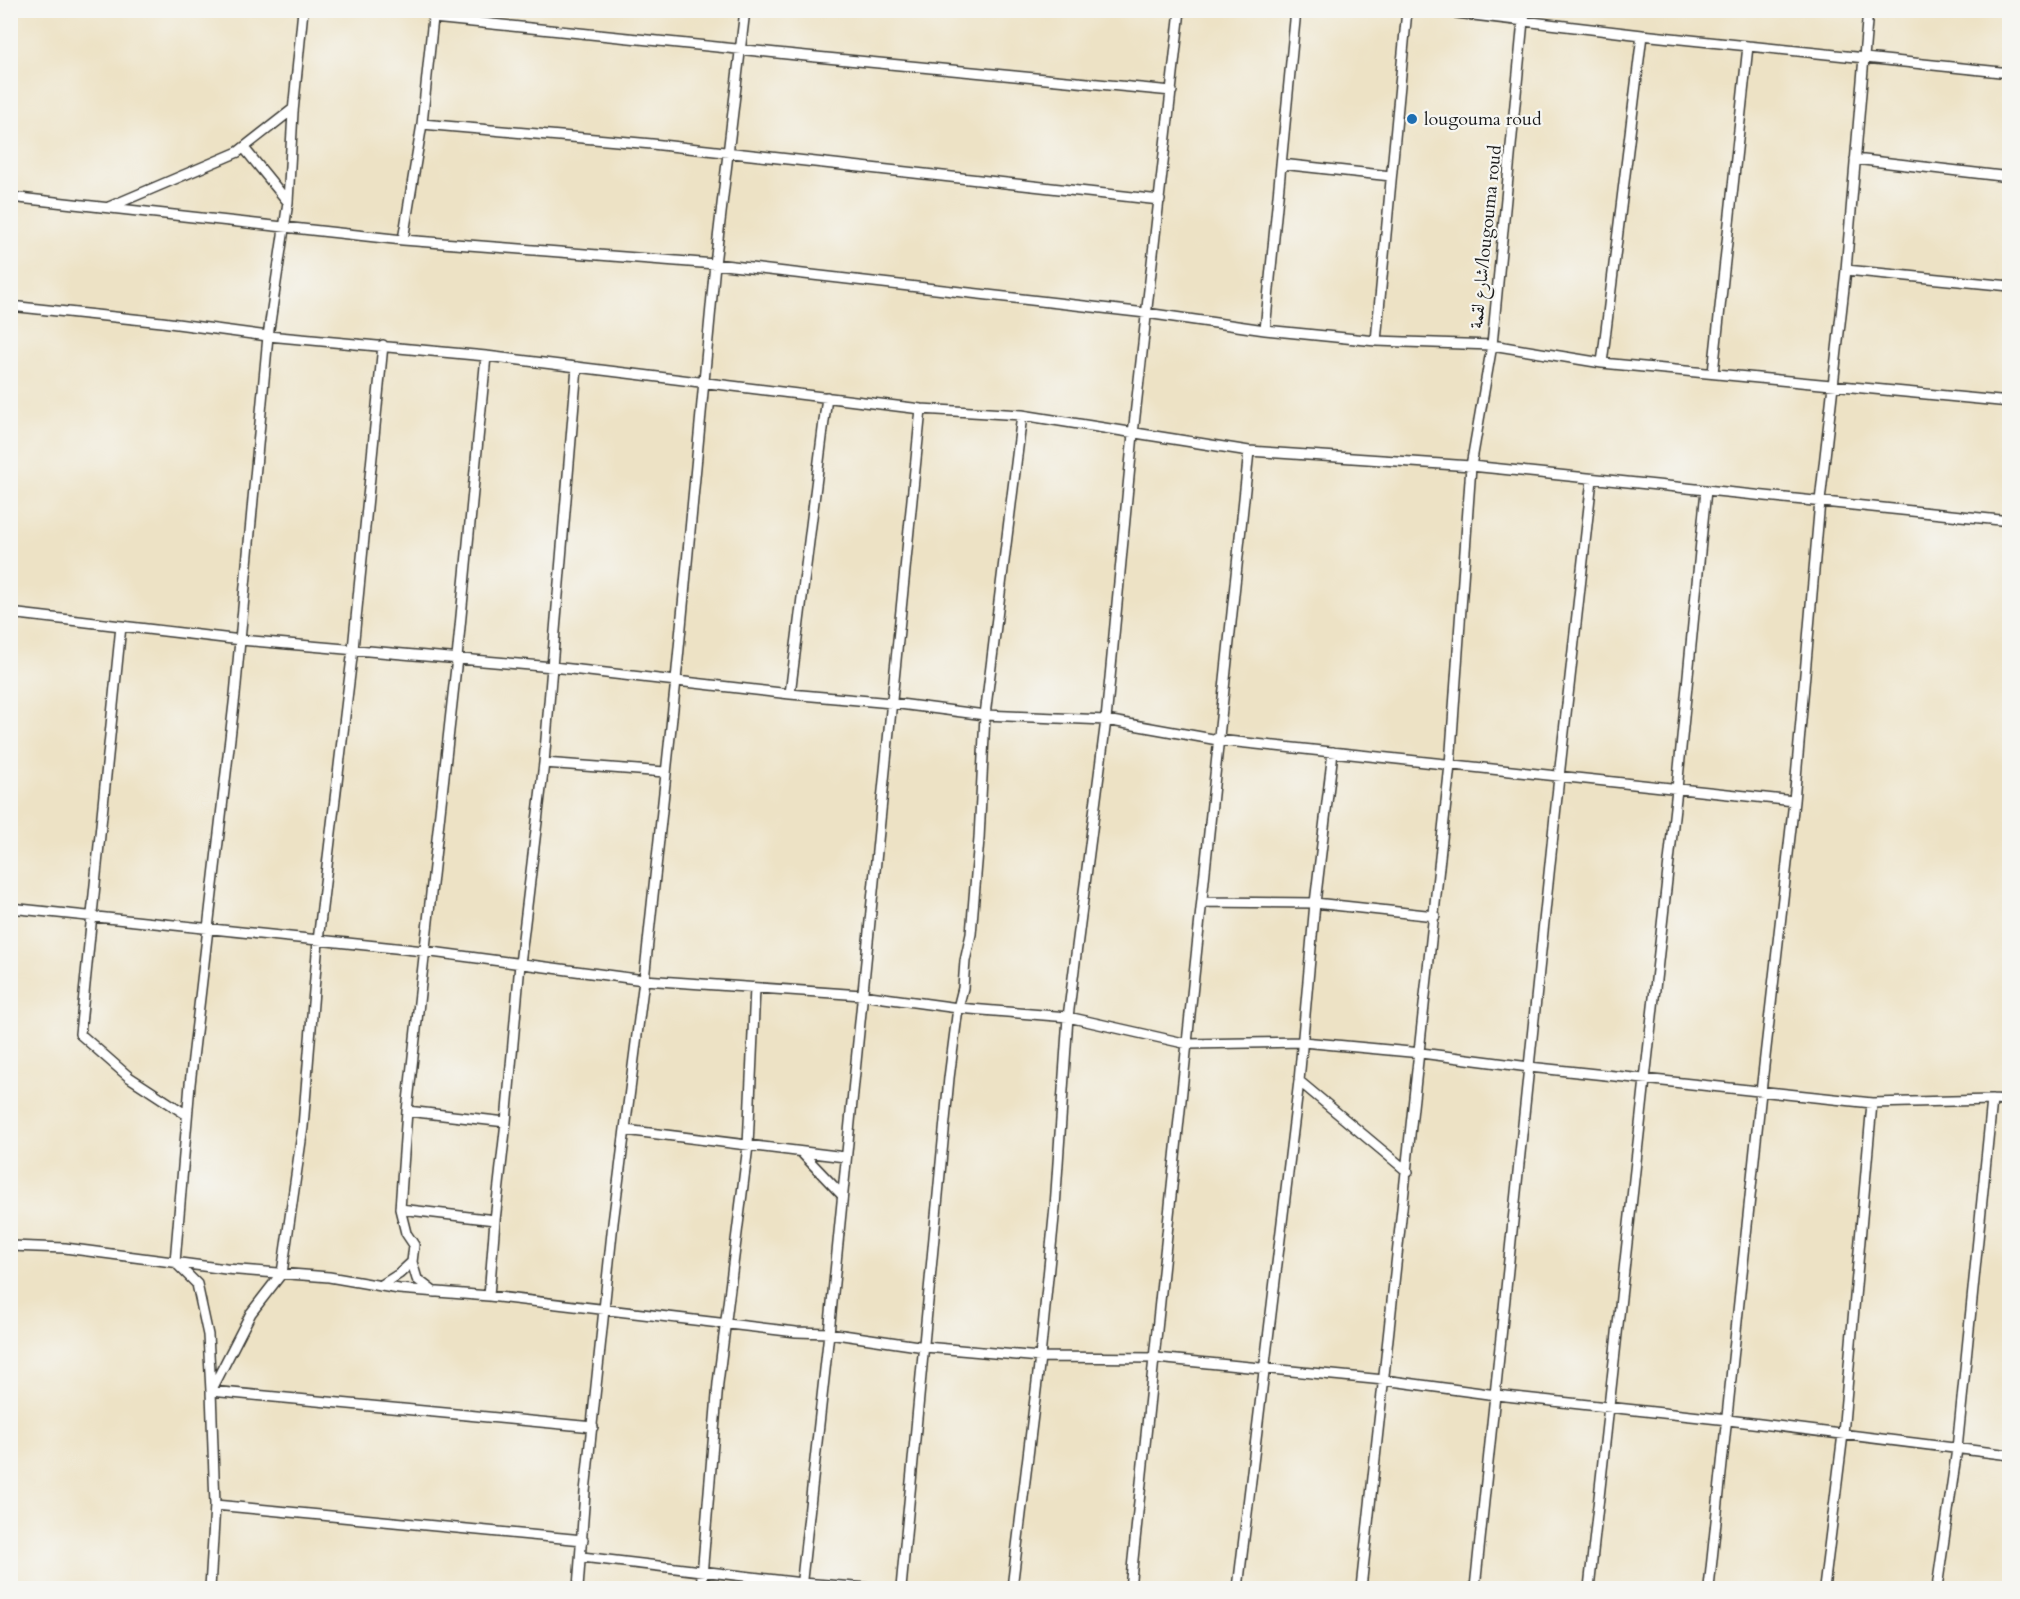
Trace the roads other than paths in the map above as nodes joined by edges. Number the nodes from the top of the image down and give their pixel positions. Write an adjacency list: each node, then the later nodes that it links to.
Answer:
1 (303, 10): 16 (street)
2 (745, 10): 12 (street)
3 (1180, 10): 15 (street)
4 (1296, 10): 21 (street)
5 (1407, 10): 22 (street)
6 (1431, 10): 9 (street)
7 (1868, 10): 13 (street)
8 (434, 14): 12 (street); 17 (street)
9 (1524, 16): 10 (street); 39 (street, شارع لقمة/lougouma roud)
10 (1642, 35): 11 (street); 41 (street)
11 (1748, 46): 13 (street); 43 (street)
12 (741, 48): 15 (street); 19 (street)
13 (1863, 58): 14 (street); 20 (street)
14 (2010, 73)
15 (1172, 91): 25 (street)
16 (293, 109): 18 (street); 26 (street)
17 (422, 124): 19 (street); 29 (street)
18 (244, 148): 26 (street); 27 (street)
19 (729, 153): 25 (street); 30 (street)
20 (1855, 159): 23 (street); 31 (street)
21 (1281, 164): 22 (street); 35 (street)
22 (1391, 176): 37 (street)
23 (2010, 177)
24 (10, 197): 27 (street)
25 (1160, 200): 34 (street)
26 (288, 202): 28 (street)
27 (108, 208): 28 (street)
28 (285, 227): 29 (street); 36 (street)
29 (403, 240): 30 (street)
30 (715, 264): 34 (street); 44 (street)
31 (1846, 270): 32 (street); 45 (street)
32 (2010, 286)
33 (10, 306): 36 (street)
34 (1146, 313): 35 (street); 50 (street)
35 (1265, 330): 37 (street)
36 (268, 336): 38 (street); 60 (street)
37 (1376, 341): 39 (street)
38 (382, 345): 40 (street); 61 (street)
39 (1492, 345): 41 (street); 52 (street, شارع لقمة/lougouma roud)
40 (486, 356): 42 (street); 62 (street)
41 (1602, 363): 43 (street)
42 (577, 367): 44 (street); 63 (street)
43 (1713, 373): 45 (street)
44 (705, 383): 46 (street); 64 (street)
45 (1833, 384): 47 (street); 55 (street)
46 (827, 397): 48 (street); 65 (street)
47 (2010, 402)
48 (921, 409): 49 (street); 66 (street)
49 (1022, 415): 50 (street); 67 (street)
50 (1133, 434): 51 (street); 68 (street)
51 (1249, 451): 52 (street); 69 (street)
52 (1471, 466): 53 (street); 72 (street, شارع لقمة/lougouma roud)
53 (1592, 479): 54 (street); 74 (street)
54 (1706, 490): 55 (street); 75 (street)
55 (1820, 501): 56 (street); 76 (street)
56 (2010, 521)
57 (12, 614): 58 (street); 59 (street)
58 (121, 626): 60 (street); 80 (street)
59 (10, 638)
60 (241, 640): 61 (street); 82 (street)
61 (352, 648): 62 (street); 83 (street)
62 (457, 658): 63 (street); 84 (street)
63 (553, 667): 64 (street); 71 (street)
64 (676, 680): 65 (street); 73 (street)
65 (790, 694): 66 (street)
66 (892, 703): 67 (street); 88 (street)
67 (985, 715): 68 (street); 89 (street)
68 (1106, 720): 69 (street); 90 (street)
69 (1218, 740): 70 (street); 77 (street)
70 (1333, 752): 72 (street); 78 (street)
71 (544, 763): 73 (street); 85 (street)
72 (1450, 765): 74 (street); 81 (street, شارع لقمة/lougouma roud)
73 (665, 772): 86 (street)
74 (1559, 777): 75 (street); 94 (street)
75 (1677, 789): 76 (street); 95 (street)
76 (1794, 801): 97 (street)
77 (1203, 902): 78 (street); 92 (street)
78 (1315, 903): 81 (street); 91 (street)
79 (10, 908): 80 (street)
80 (90, 916): 82 (street); 102 (street)
81 (1435, 916): 93 (street, شارع لقمة/lougouma roud)
82 (208, 929): 83 (street); 102 (street)
83 (318, 941): 84 (street); 115 (street)
84 (424, 951): 85 (street); 101 (street)
85 (520, 964): 86 (street); 103 (street)
86 (644, 980): 87 (street); 104 (street)
87 (755, 988): 88 (street); 105 (street)
88 (862, 995): 89 (street); 107 (street)
89 (958, 1008): 90 (street); 122 (street)
90 (1068, 1017): 92 (street); 123 (street)
91 (1303, 1042): 92 (street); 93 (street); 96 (street)
92 (1188, 1044): 124 (street)
93 (1420, 1053): 94 (street); 108 (street, شارع لقمة/lougouma roud)
94 (1528, 1067): 95 (street); 128 (street)
95 (1646, 1079): 97 (street); 129 (street)
96 (1299, 1081): 108 (street); 125 (street)
97 (1761, 1092): 100 (street); 130 (street)
98 (1992, 1100): 99 (street); 100 (street); 133 (street)
99 (2010, 1101)
100 (1872, 1103): 132 (street)
101 (407, 1111): 103 (street); 110 (street)
102 (187, 1115): 113 (street)
103 (506, 1122): 111 (street)
104 (625, 1130): 105 (street); 119 (street)
105 (748, 1146): 106 (street); 120 (street)
106 (801, 1152): 107 (street); 109 (street)
107 (845, 1157): 109 (street)
108 (1408, 1172): 126 (street, شارع لقمة/lougouma roud)
109 (842, 1194): 121 (street)
110 (400, 1209): 111 (street); 114 (street)
111 (495, 1220): 118 (street)
112 (10, 1246): 113 (street)
113 (175, 1262): 115 (street); 127 (street)
114 (412, 1262): 116 (street); 117 (street)
115 (282, 1273): 116 (street); 127 (street)
116 (380, 1286): 117 (street)
117 (434, 1292): 118 (street)
118 (489, 1296): 119 (street)
119 (604, 1310): 120 (street); 131 (street)
120 (724, 1323): 121 (street); 138 (street)
121 (829, 1333): 122 (street); 139 (street)
122 (925, 1347): 123 (street); 144 (street)
123 (1040, 1357): 124 (street); 145 (street)
124 (1156, 1358): 125 (street); 146 (street)
125 (1265, 1369): 126 (street); 147 (street)
126 (1384, 1380): 128 (street); 148 (street, شارع لقمة/lougouma roud)
127 (212, 1391): 131 (street); 135 (street)
128 (1496, 1395): 129 (street); 149 (street)
129 (1609, 1407): 130 (street); 150 (street)
130 (1728, 1420): 132 (street); 151 (street)
131 (592, 1427): 136 (street)
132 (1843, 1434): 133 (street); 152 (street)
133 (1957, 1449): 134 (street); 153 (street)
134 (2010, 1455)
135 (215, 1505): 136 (street); 140 (street)
136 (583, 1540): 137 (street)
137 (582, 1557): 138 (street); 141 (street)
138 (703, 1570): 139 (street); 142 (street)
139 (801, 1586): 143 (street)
140 (210, 1588)
141 (578, 1588)
142 (701, 1588)
143 (868, 1588)
144 (901, 1588)
145 (1012, 1588)
146 (1130, 1588)
147 (1238, 1588)
148 (1362, 1588)
149 (1474, 1588)
150 (1589, 1588)
151 (1709, 1588)
152 (1824, 1588)
153 (1937, 1588)

